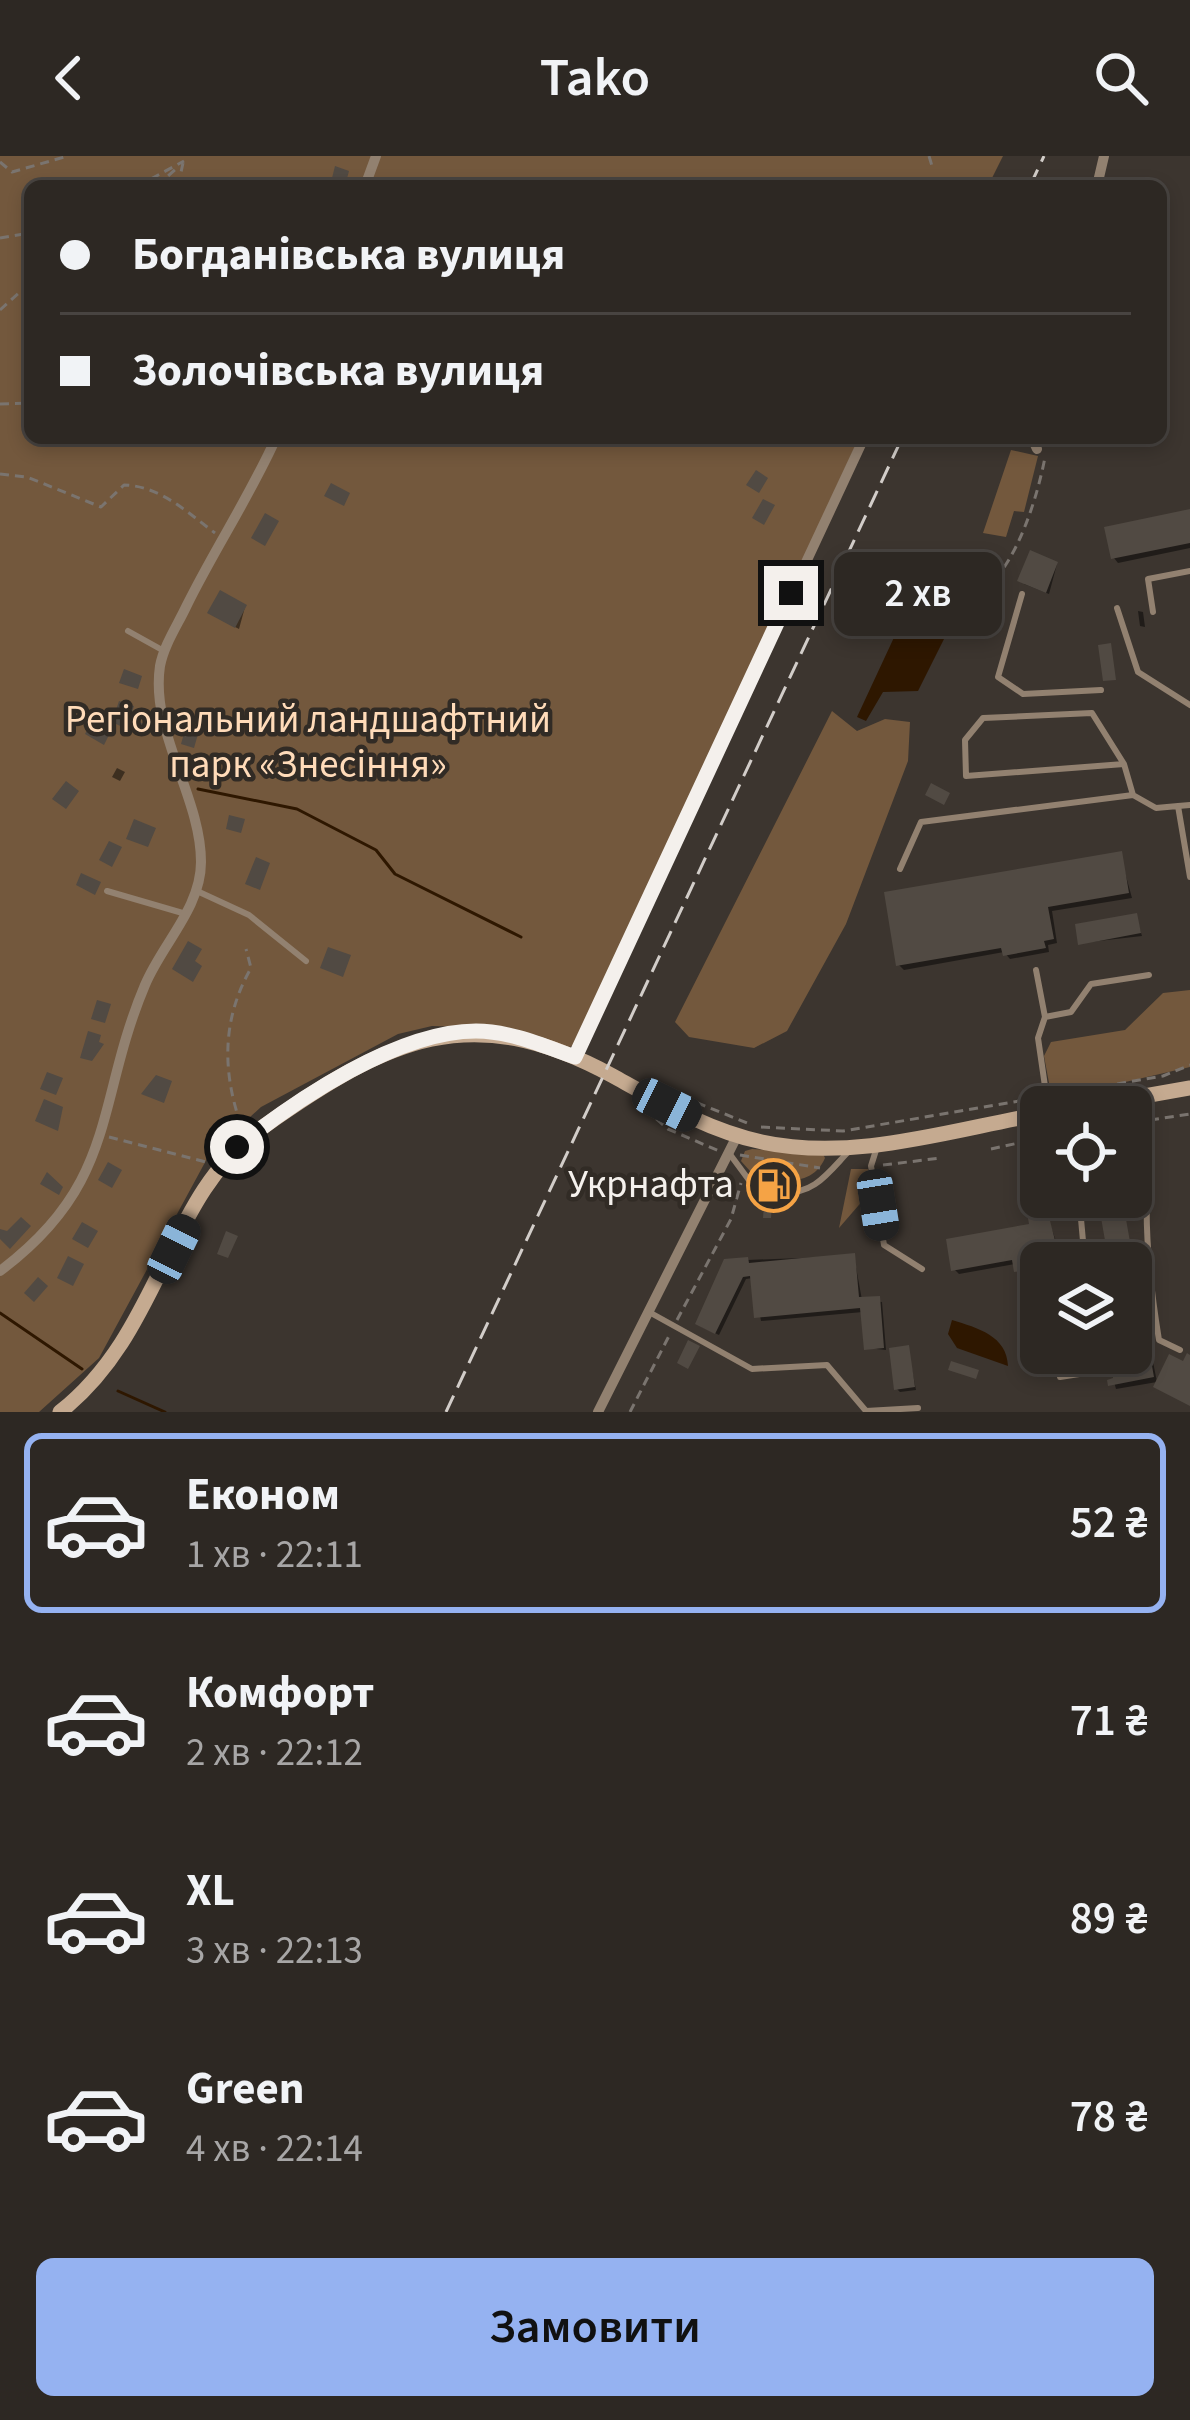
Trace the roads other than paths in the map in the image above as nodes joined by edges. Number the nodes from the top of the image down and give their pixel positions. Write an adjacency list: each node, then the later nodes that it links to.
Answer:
1 (273, 444): 8 (street)
2 (861, 444): 25 (street)
3 (1190, 571): 6 (lane)
4 (1022, 594): 9 (lane)
5 (1118, 608): 10 (lane)
6 (1153, 613)
7 (128, 631): 8 (lane)
8 (164, 651): 19 (street)
9 (1101, 690)
10 (1190, 705)
11 (1124, 764): 11 (lane); 12 (lane)
12 (1133, 795): 14 (lane); 16 (lane)
13 (1190, 805): 14 (lane)
14 (1178, 806): 15 (lane)
15 (1189, 866): 17 (lane)
16 (900, 869)
17 (1190, 878)
18 (107, 890): 20 (lane)
19 (197, 891): 20 (street); 21 (lane)
20 (186, 914): 38 (street)
21 (305, 961)
22 (1036, 970): 24 (lane)
23 (1149, 975): 24 (lane)
24 (1045, 1017): 26 (lane)
25 (575, 1057): 30 (main road); 44 (main road)
26 (1045, 1086)
27 (1190, 1088): 28 (main road)
28 (1152, 1094)
29 (1020, 1118): 31 (main road)
30 (737, 1136): 32 (main road); 33 (street)
31 (878, 1144): 32 (main road); 37 (lane)
32 (851, 1148): 35 (lane)
33 (729, 1153): 34 (lane); 39 (street)
34 (757, 1191)
35 (782, 1193)
36 (1145, 1218): 40 (lane)
37 (922, 1269)
38 (0, 1270)
39 (649, 1312): 43 (lane); 45 (street)
40 (1180, 1350)
41 (1079, 1374): 42 (lane)
42 (1060, 1377)
43 (918, 1408)
44 (60, 1412)
45 (598, 1412)

